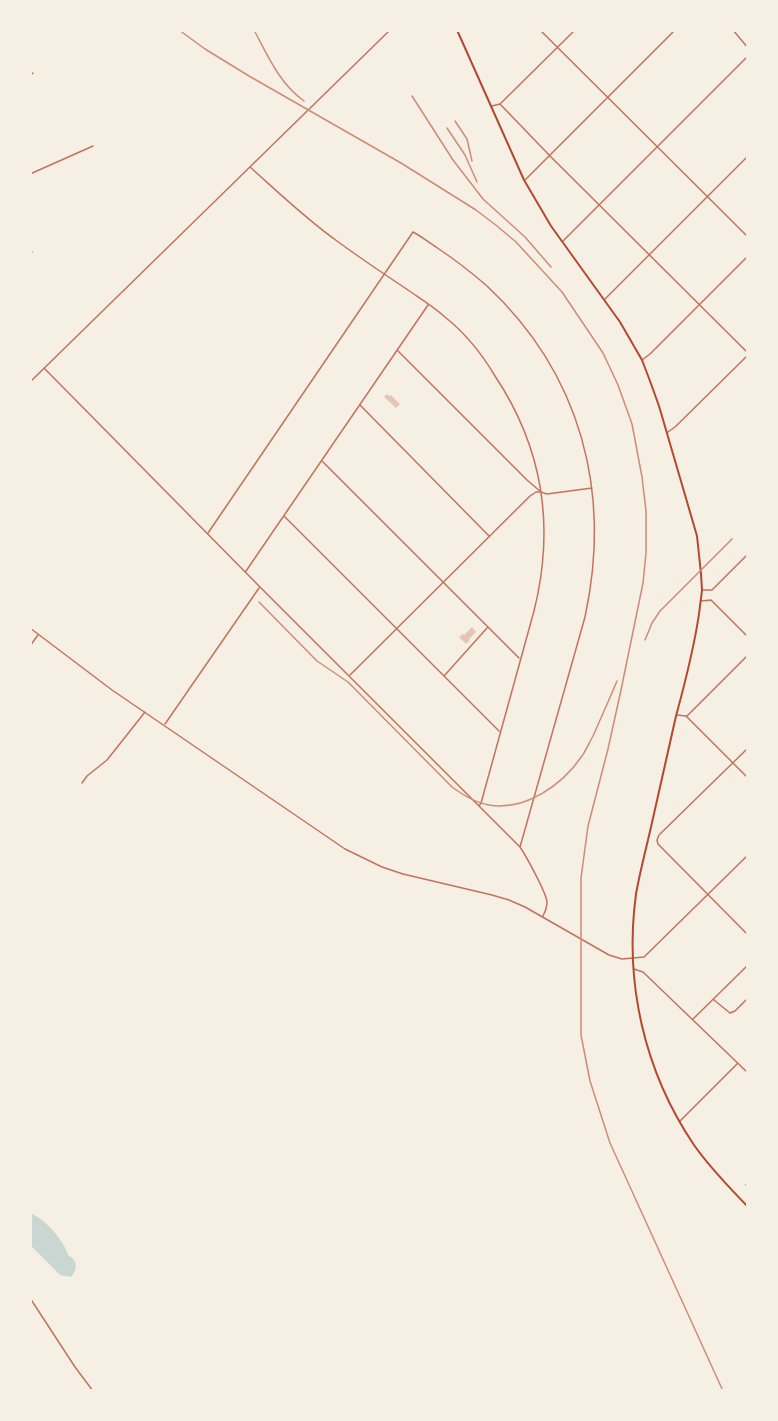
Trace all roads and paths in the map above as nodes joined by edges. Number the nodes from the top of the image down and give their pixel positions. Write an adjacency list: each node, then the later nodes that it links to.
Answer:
1 (390, 30): 19 (street)
2 (457, 30): 14 (main road)
3 (540, 30): 7 (street)
4 (575, 30): 7 (street)
5 (675, 30): 12 (street)
6 (733, 30): 8 (street)
7 (557, 47): 12 (street); 13 (street)
8 (748, 47)
9 (748, 56): 16 (street)
10 (33, 73): 11 (street)
11 (30, 76)
12 (608, 98): 16 (street); 17 (street)
13 (500, 104): 14 (street); 17 (street)
14 (491, 106): 21 (main road)
15 (93, 146): 20 (street)
16 (657, 147): 22 (street); 23 (street)
17 (550, 156): 21 (street); 23 (street)
18 (748, 156): 22 (street)
19 (250, 167): 28 (street); 35 (street)
20 (30, 174)
21 (524, 180): 25 (main road)
22 (707, 196): 24 (street); 26 (street)
23 (600, 205): 25 (street); 26 (street)
24 (748, 237)
25 (562, 241): 29 (main road)
26 (649, 254): 29 (street); 31 (street)
27 (748, 256): 31 (street)
28 (384, 274): 30 (street); 40 (street); 43 (street)
29 (604, 299): 34 (main road)
30 (429, 304): 32 (street); 41 (street)
31 (699, 304): 33 (street); 34 (street)
32 (398, 350): 37 (street); 41 (street)
33 (748, 354): 38 (street)
34 (642, 360): 38 (main road)
35 (44, 368): 36 (street); 43 (street)
36 (30, 382)
37 (360, 405): 39 (street); 44 (street)
38 (667, 433): 49 (main road)
39 (322, 461): 42 (street); 47 (street)
40 (592, 488): 41 (street); 71 (street)
41 (541, 492): 44 (street); 58 (street)
42 (284, 516): 46 (street); 53 (street)
43 (208, 533): 46 (street)
44 (490, 536): 47 (street)
45 (747, 556): 49 (street)
46 (245, 571): 48 (street)
47 (443, 582): 52 (street); 53 (street)
48 (260, 587): 59 (street); 64 (street)
49 (702, 590): 50 (main road)
50 (701, 601): 55 (street); 62 (main road)
51 (30, 628): 54 (street)
52 (488, 628): 58 (street); 60 (street)
53 (396, 629): 59 (street); 60 (street)
54 (39, 634): 56 (street); 61 (street)
55 (748, 637)
56 (30, 646)
57 (748, 655): 63 (street)
58 (520, 659): 65 (street)
59 (349, 676): 70 (street)
60 (443, 676): 65 (street)
61 (145, 712): 64 (street); 69 (street)
62 (677, 715): 63 (street); 76 (main road)
63 (686, 716): 67 (street)
64 (165, 725): 74 (street)
65 (500, 732): 70 (street)
66 (748, 747): 67 (street)
67 (732, 763): 68 (street); 73 (street)
68 (748, 778)
69 (81, 783)
70 (479, 806): 71 (street)
71 (520, 848): 74 (street)
72 (748, 855): 73 (street)
73 (708, 894): 75 (street); 76 (street)
74 (543, 917): 76 (street)
75 (748, 934)
76 (633, 957): 78 (main road)
77 (748, 965): 80 (street)
78 (633, 969): 81 (street); 84 (main road)
79 (748, 998): 80 (street)
80 (713, 999): 81 (street)
81 (692, 1020): 82 (street)
82 (738, 1063): 83 (street); 84 (street)
83 (748, 1073)
84 (680, 1122): 85 (main road)
85 (748, 1207)
86 (30, 1298): 87 (street)
87 (93, 1391)

